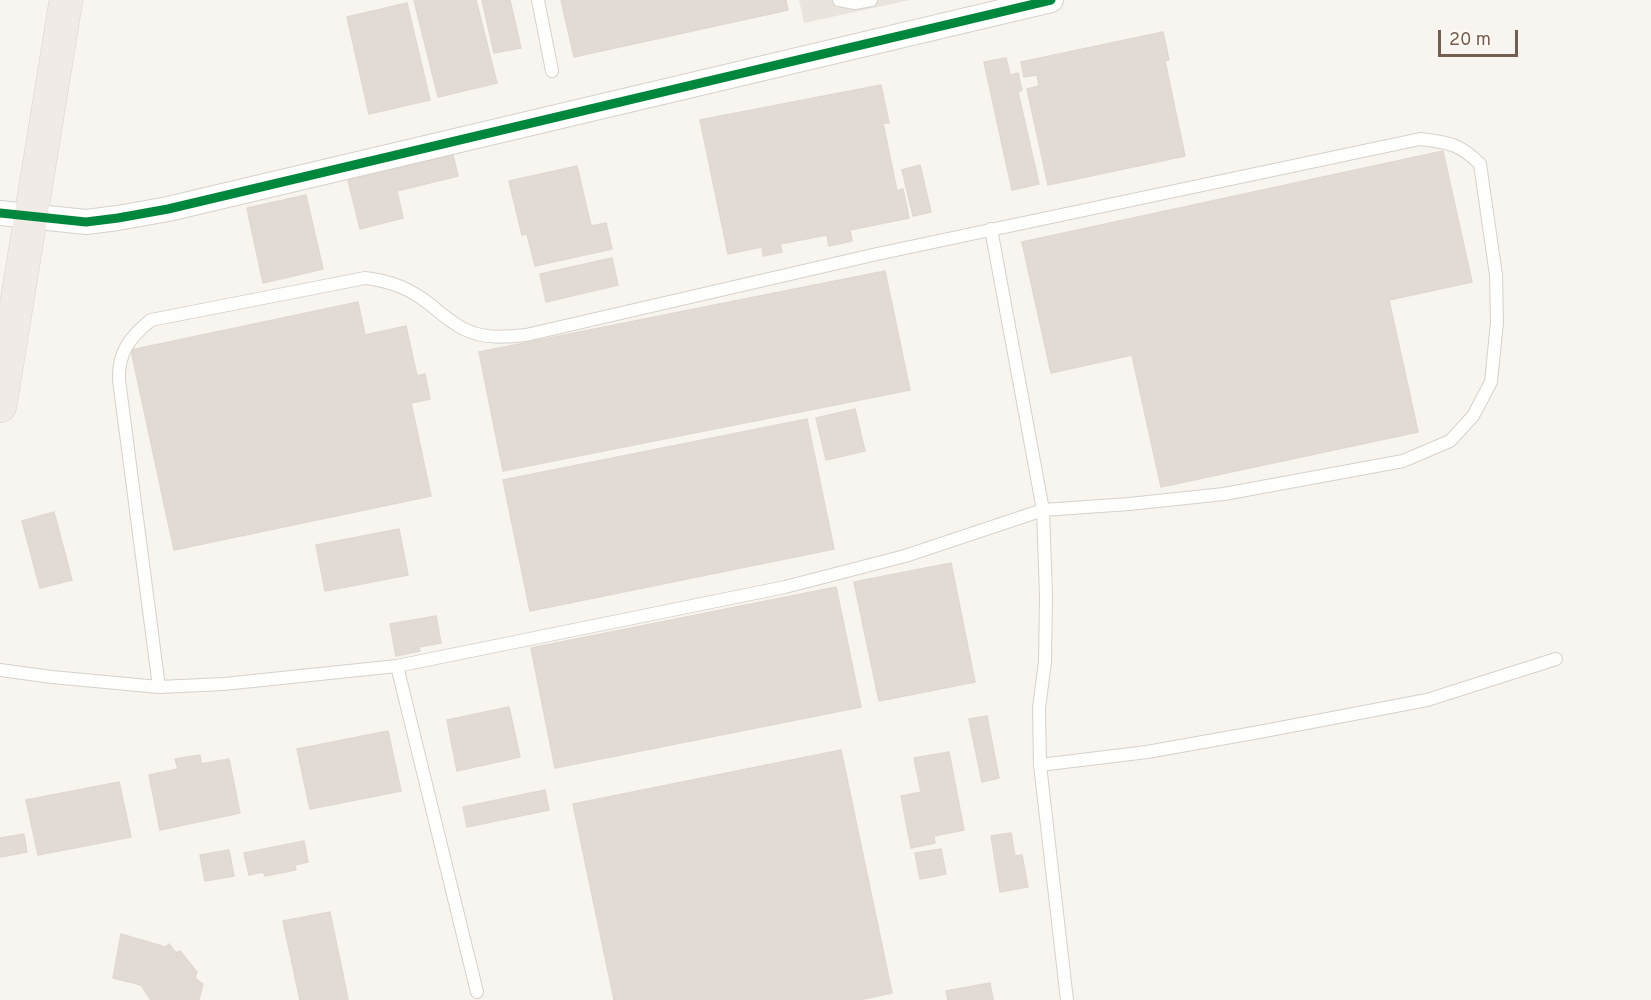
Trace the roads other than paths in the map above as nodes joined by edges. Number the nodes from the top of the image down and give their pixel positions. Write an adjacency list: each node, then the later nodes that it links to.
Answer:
1 (66, 0): 7 (highway)
2 (538, 0): 6 (lane)
3 (839, 0): 4 (lane)
4 (870, 0)
5 (1051, 0): 7 (street)
6 (552, 70)
7 (15, 214): 9 (highway)
8 (991, 229): 10 (lane); 10 (lane); 14 (lane)
9 (0, 406)
10 (1043, 510): 12 (lane); 15 (lane)
11 (1556, 659): 15 (lane)
12 (397, 666): 14 (lane); 16 (lane)
13 (0, 670): 14 (lane)
14 (159, 687)
15 (1040, 765): 17 (lane)
16 (477, 992)
17 (1066, 1000)

